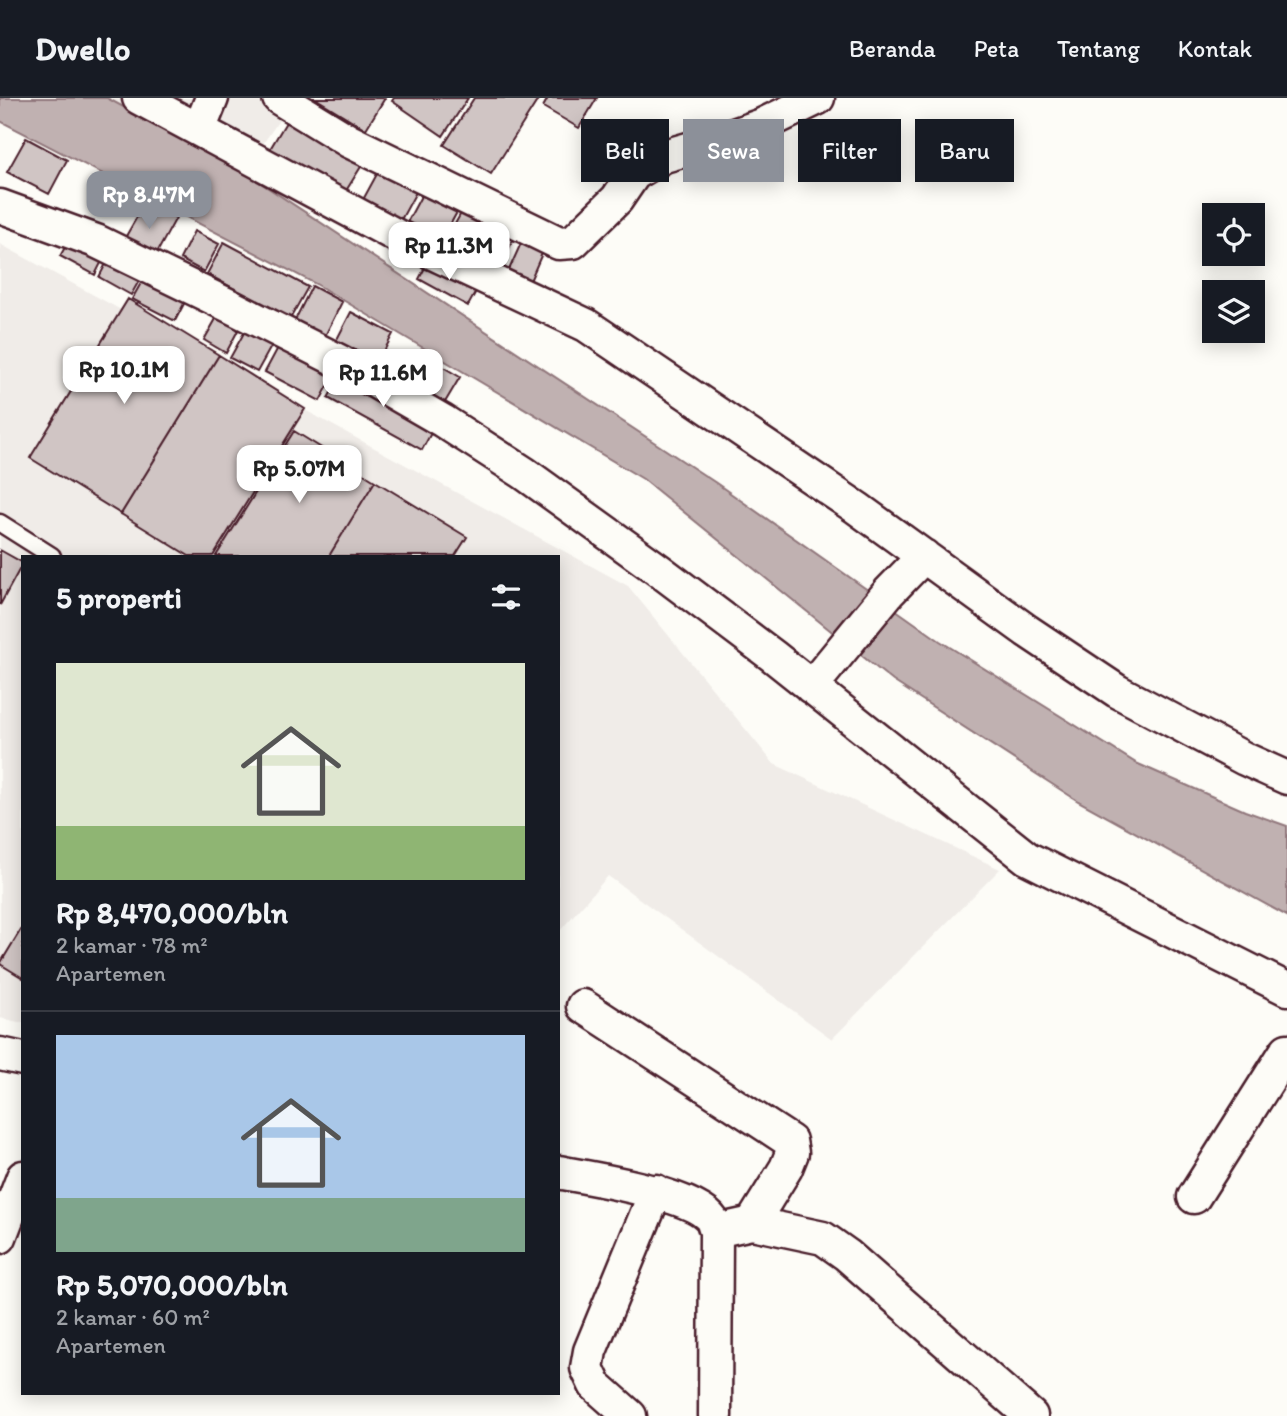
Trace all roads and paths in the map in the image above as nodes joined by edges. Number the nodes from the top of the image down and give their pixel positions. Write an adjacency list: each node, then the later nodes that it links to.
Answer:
1 (139, 98): 5 (street)
2 (212, 98): 5 (street)
3 (279, 98): 4 (street)
4 (818, 98)
5 (199, 130): 9 (street)
6 (0, 206): 10 (street)
7 (0, 523): 8 (lane)
8 (50, 555)
9 (924, 556): 10 (street); 11 (street)
10 (811, 687): 12 (street)
11 (1287, 778)
12 (1287, 989)
13 (583, 1006): 21 (street)
14 (1287, 1050): 20 (street)
15 (0, 1054): 16 (street)
16 (21, 1059)
17 (560, 1172): 19 (street)
18 (21, 1182): 23 (street)
19 (656, 1191): 22 (street); 24 (street)
20 (1194, 1197)
21 (752, 1223): 22 (street); 26 (street)
22 (716, 1231): 25 (street)
23 (0, 1237)
24 (630, 1416)
25 (715, 1416)
26 (1031, 1416)

